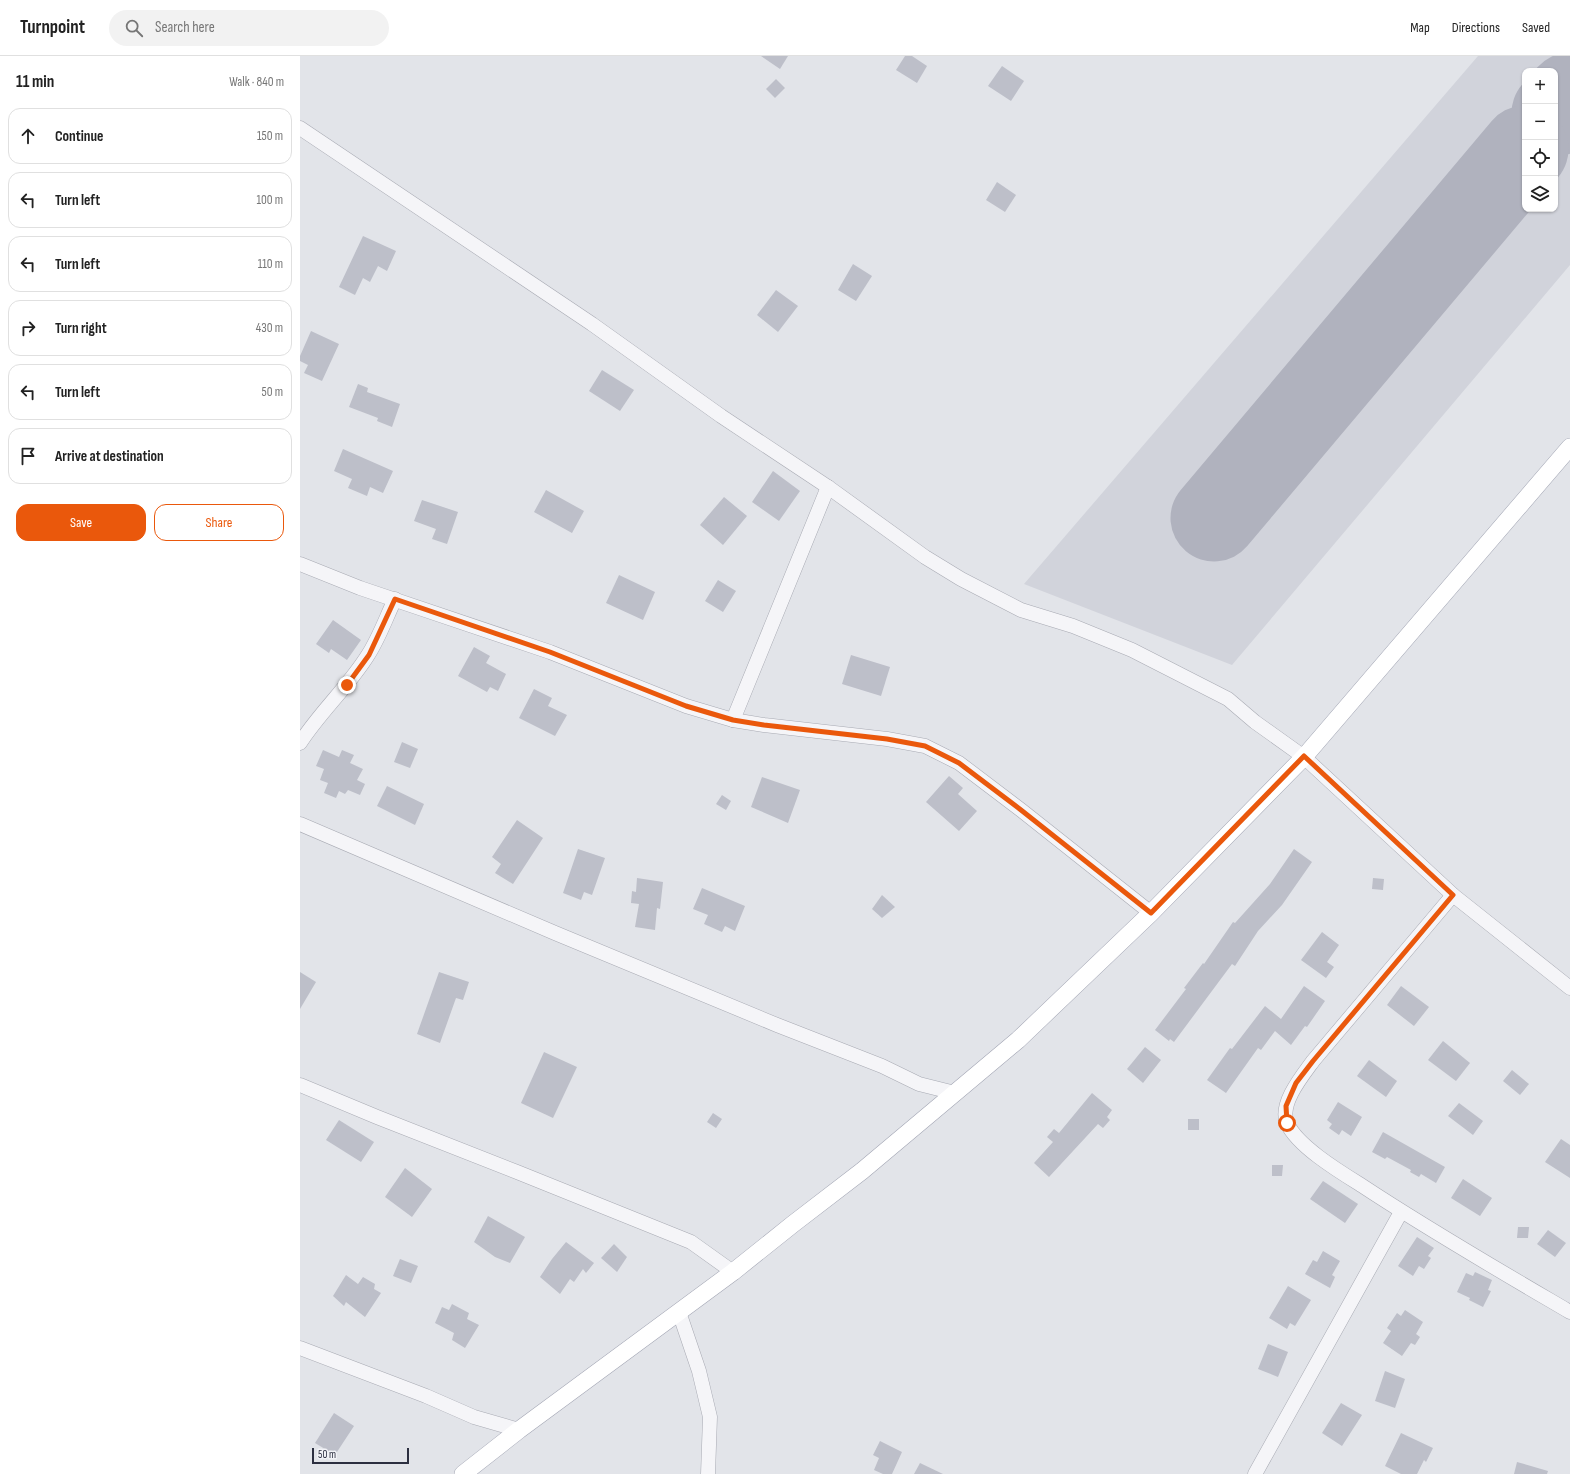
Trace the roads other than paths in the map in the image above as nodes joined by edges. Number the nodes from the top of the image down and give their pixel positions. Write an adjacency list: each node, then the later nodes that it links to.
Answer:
1 (300, 128): 3 (street)
2 (1570, 447): 8 (main road)
3 (828, 487): 6 (street); 8 (street)
4 (300, 564): 5 (street)
5 (395, 599): 6 (street); 7 (street)
6 (733, 720): 11 (street)
7 (300, 743)
8 (1304, 756): 10 (street); 11 (main road)
9 (300, 824): 14 (street)
10 (1453, 895): 12 (street); 15 (street)
11 (1151, 913): 14 (main road)
12 (1570, 988)
13 (300, 1085): 16 (street)
14 (955, 1093): 16 (main road)
15 (1401, 1212): 18 (street); 23 (street)
16 (733, 1272): 17 (main road)
17 (678, 1312): 20 (main road); 22 (street)
18 (1570, 1312)
19 (300, 1348): 20 (street)
20 (519, 1430): 21 (main road)
21 (463, 1474)
22 (708, 1474)
23 (1255, 1474)

